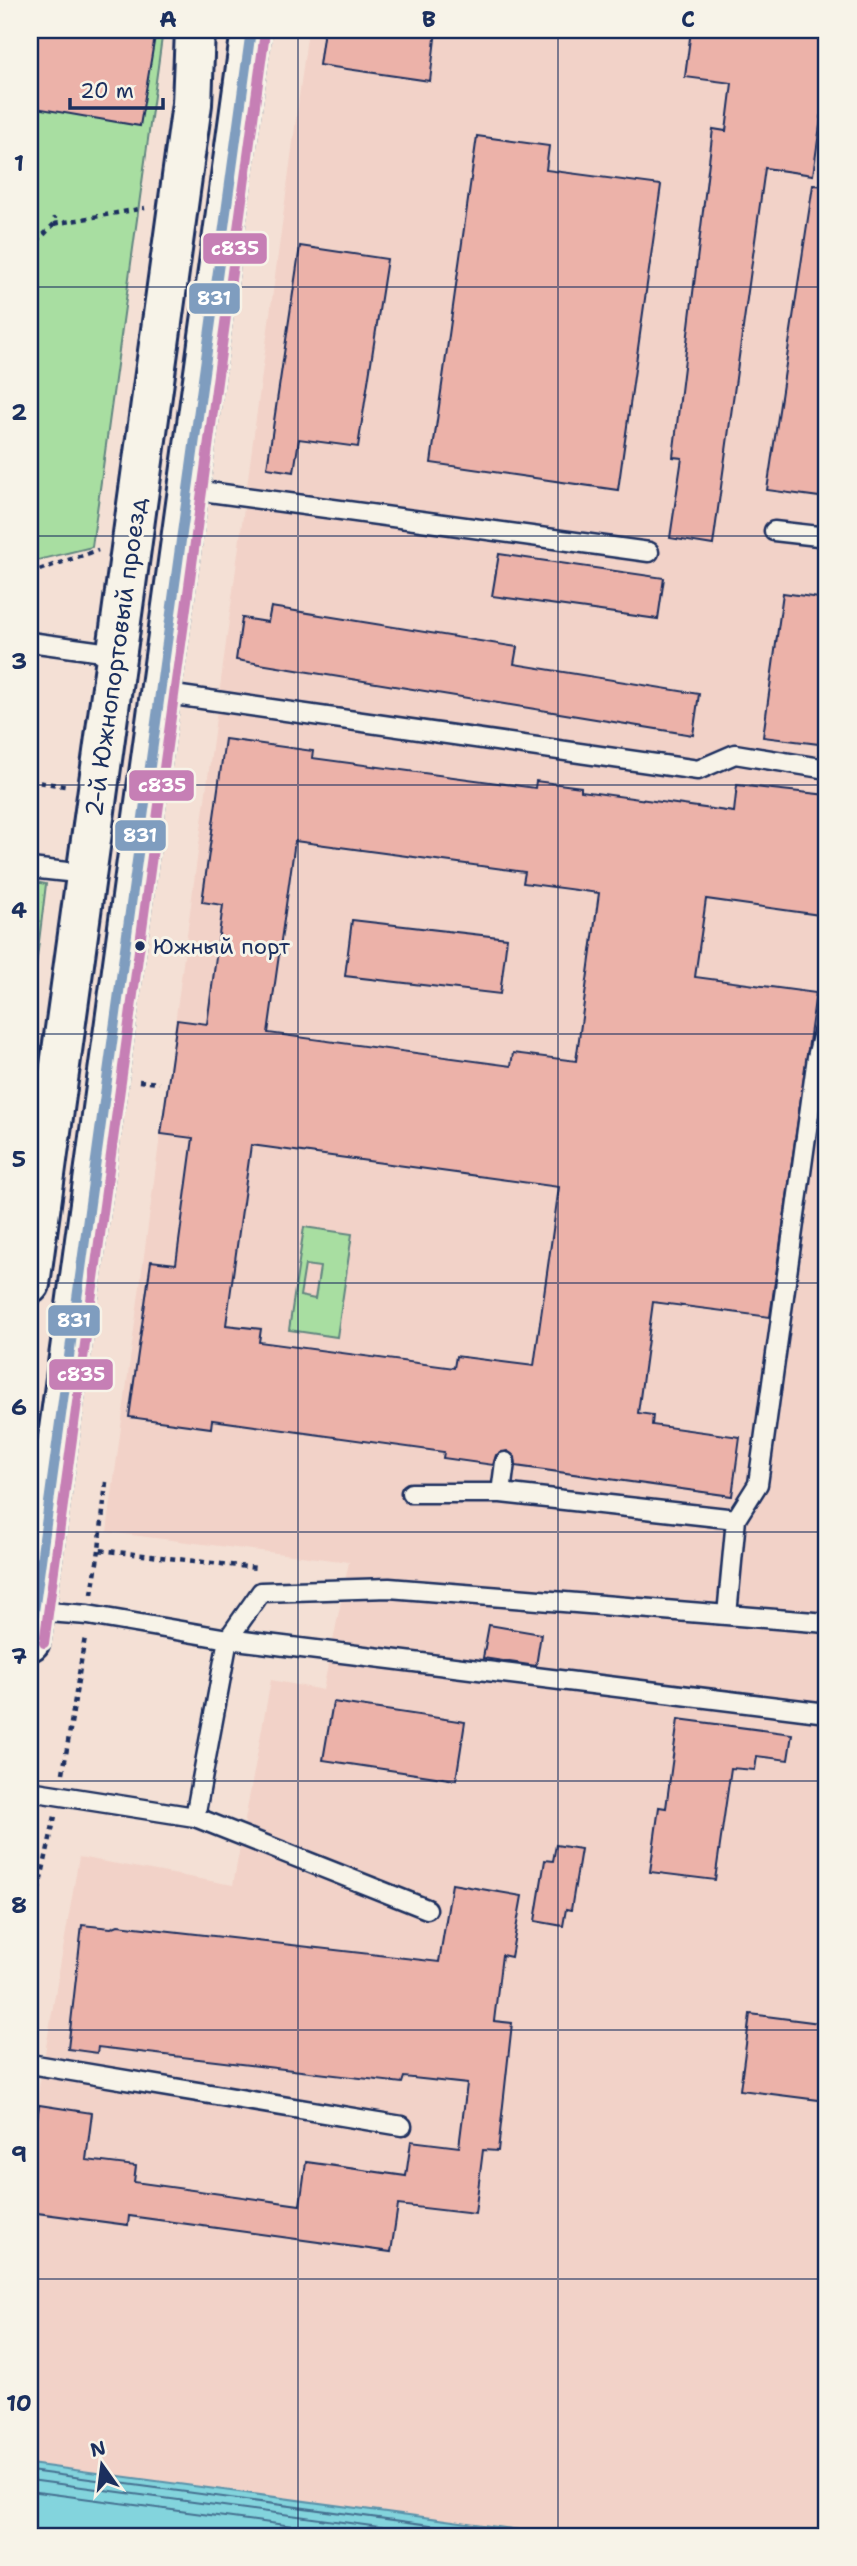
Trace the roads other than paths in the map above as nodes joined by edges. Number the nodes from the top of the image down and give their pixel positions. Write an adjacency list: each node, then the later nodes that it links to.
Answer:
1 (195, 30): 8 (main road, 2-й Южнопортовый проезд)
2 (251, 30): 3 (main road, 2-й Южнопортовый проезд)
3 (187, 489): 6 (lane); 9 (main road, 2-й Южнопортовый проезд)
4 (774, 531): 5 (lane)
5 (827, 537)
6 (649, 552)
7 (30, 642): 8 (lane)
8 (117, 654): 12 (main road, 2-й Южнопортовый проезд)
9 (160, 693): 10 (lane); 21 (main road, 2-й Южнопортовый проезд)
10 (827, 769)
11 (30, 868): 12 (lane)
12 (86, 874): 14 (main road, 2-й Южнопортовый проезд)
13 (827, 1017): 18 (lane)
14 (30, 1284)
15 (505, 1462): 17 (lane)
16 (411, 1493): 17 (lane)
17 (501, 1493): 18 (lane)
18 (737, 1519): 19 (lane)
19 (727, 1615): 20 (lane); 22 (lane)
20 (827, 1623)
21 (32, 1626): 22 (lane)
22 (228, 1639): 23 (lane); 25 (lane)
23 (827, 1713)
24 (30, 1791): 25 (lane)
25 (195, 1817): 26 (lane)
26 (427, 1909)
27 (30, 2064): 28 (lane)
28 (402, 2126)

